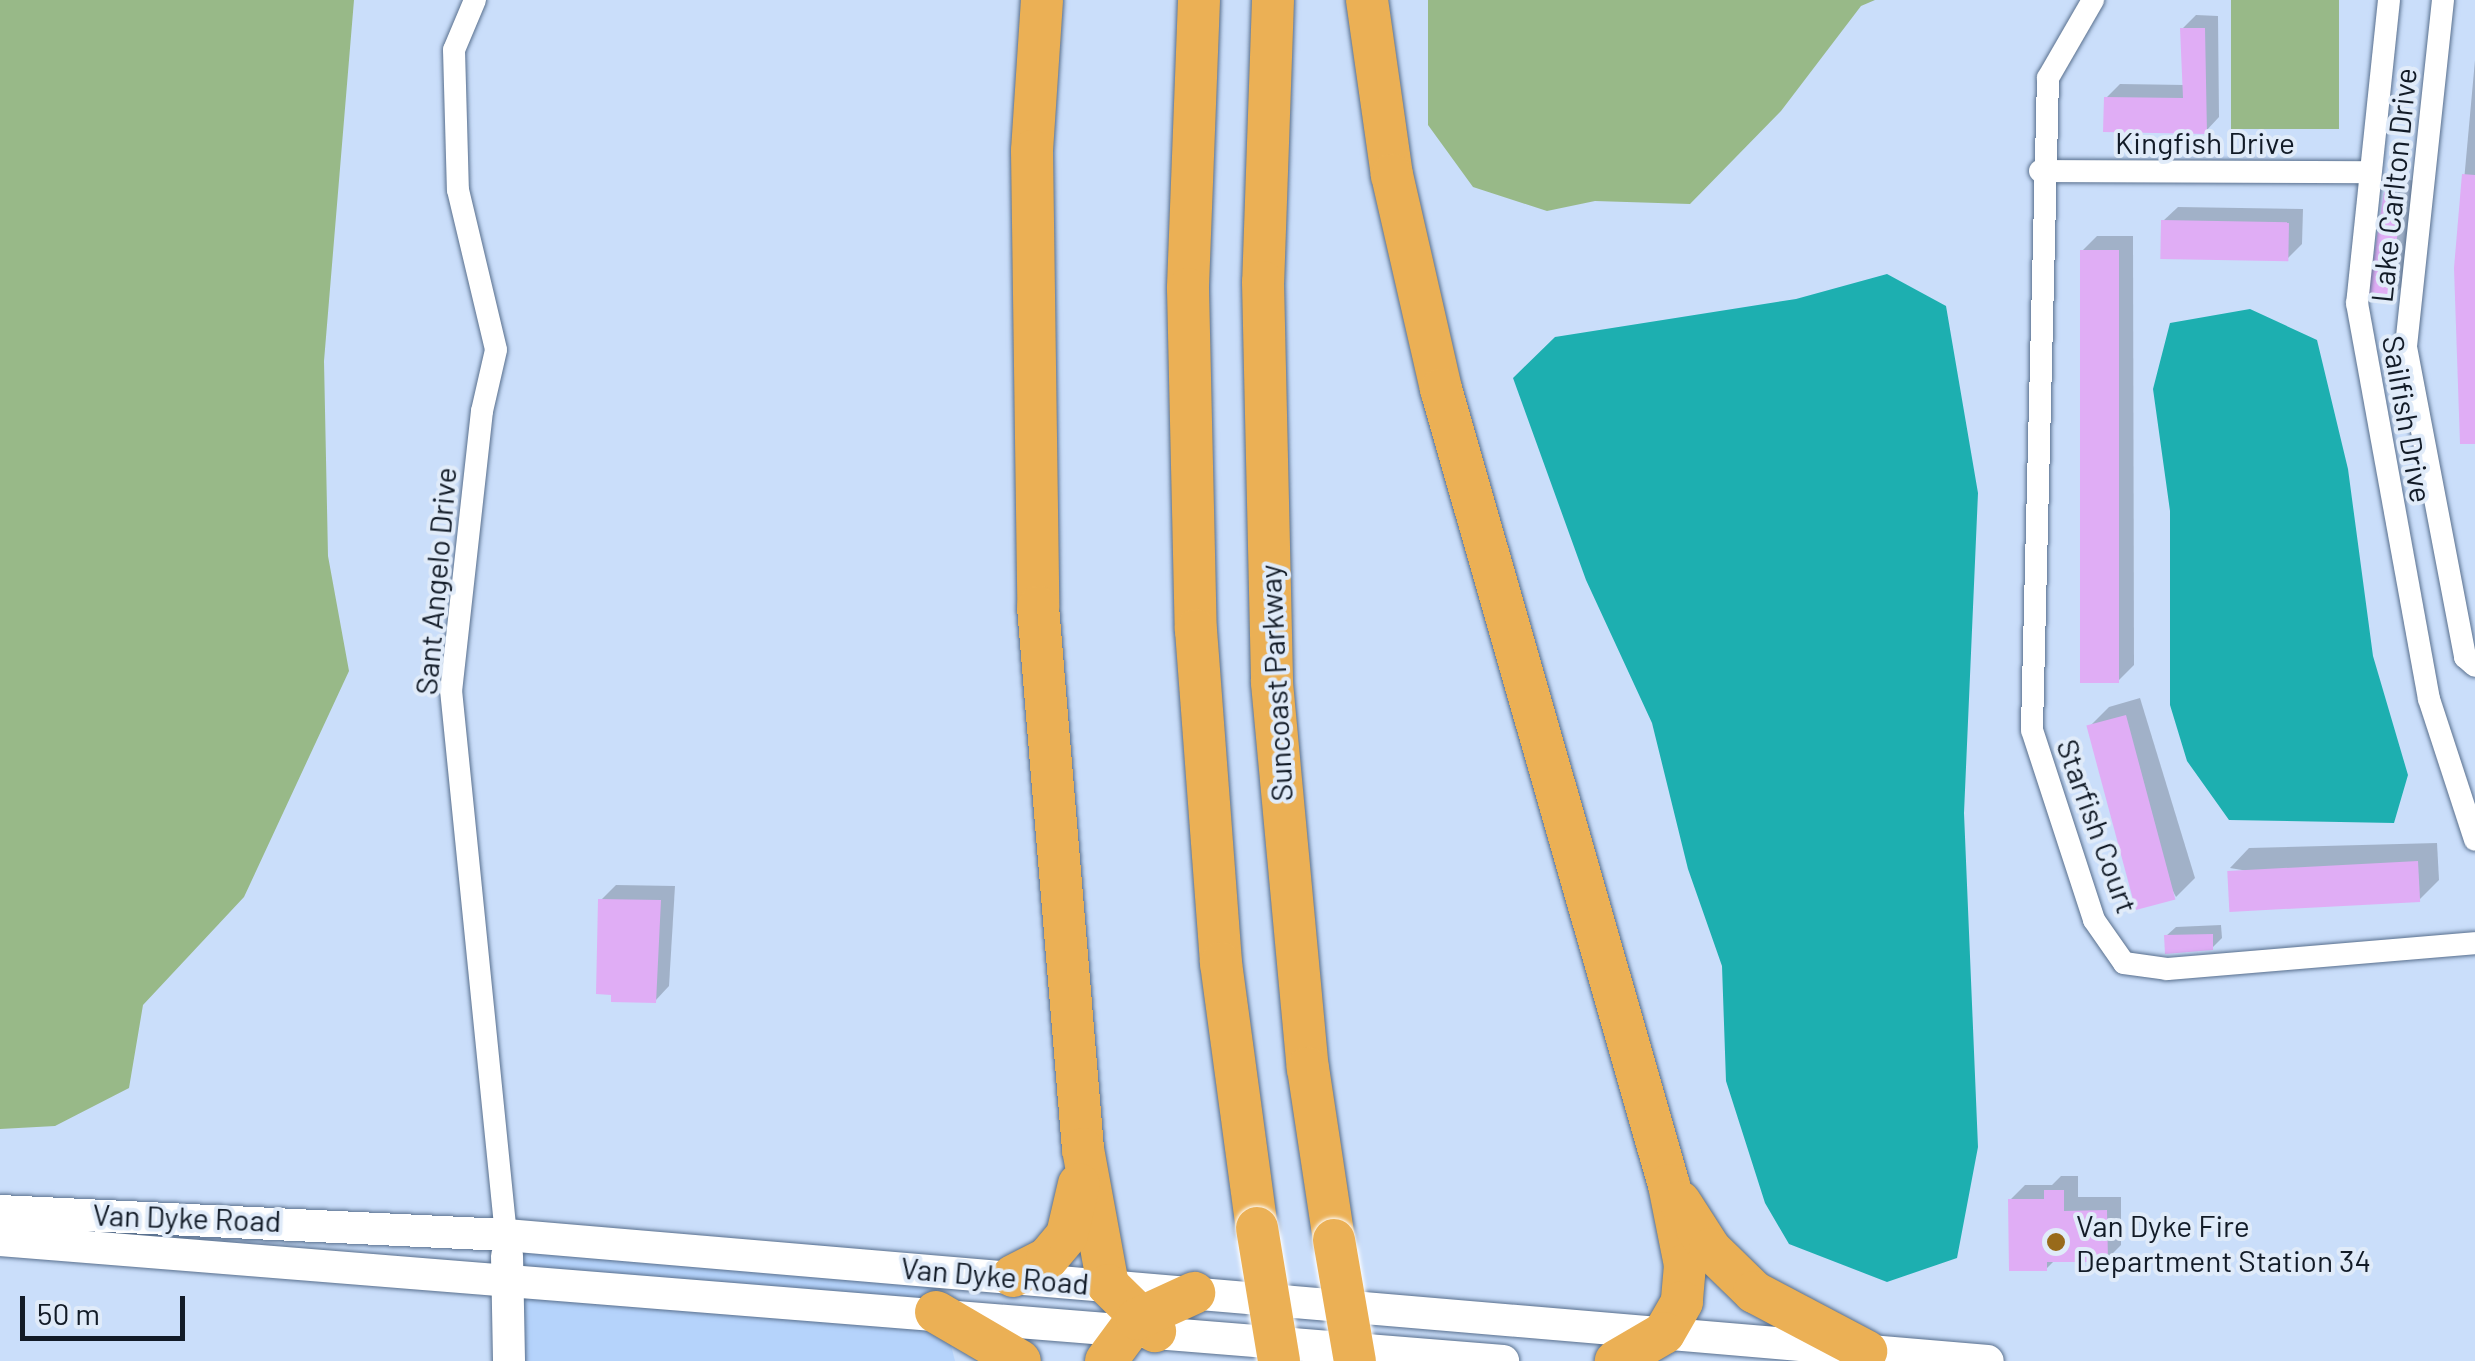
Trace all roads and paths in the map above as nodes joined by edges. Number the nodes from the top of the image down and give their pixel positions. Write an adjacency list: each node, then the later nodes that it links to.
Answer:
1 (475, 0): 17 (street, Sant Angelo Drive)
2 (1042, 0): 14 (highway)
3 (1199, 0): 29 (highway, bridge)
4 (1273, 0): 30 (highway, Suncoast Parkway, bridge)
5 (1367, 0): 15 (highway)
6 (2092, 0): 9 (street, Starfish Court)
7 (2388, 0): 10 (street, Sailfish Drive)
8 (2443, 0): 11 (street, Lake Carlton Drive)
9 (2040, 171): 10 (street, Kingfish Drive); 13 (street, Starfish Court)
10 (2368, 172): 12 (street, Sailfish Drive)
11 (2475, 666)
12 (2475, 840)
13 (2475, 943)
14 (1082, 1149): 19 (highway); 21 (highway)
15 (1669, 1185): 25 (highway); 26 (highway)
16 (0, 1211): 17 (main road, Van Dyke Road)
17 (506, 1235): 19 (main road, Van Dyke Road); 20 (main road)
18 (0, 1240): 20 (main road, Van Dyke Road)
19 (1013, 1276): 21 (main road, Van Dyke Road)
20 (508, 1278): 23 (main road, Van Dyke Road); 27 (main road)
21 (1108, 1285): 22 (main road, Van Dyke Road); 24 (highway)
22 (1194, 1294): 24 (highway); 25 (main road, Van Dyke Road)
23 (936, 1312): 24 (main road, Van Dyke Road); 28 (highway)
24 (1131, 1335): 31 (main road, Van Dyke Road)
25 (1647, 1346): 26 (main road, Van Dyke Road)
26 (1866, 1351): 32 (main road, Van Dyke Road)
27 (508, 1361)
28 (1020, 1361)
29 (1280, 1361)
30 (1355, 1361)
31 (1503, 1361)
32 (1988, 1361)

